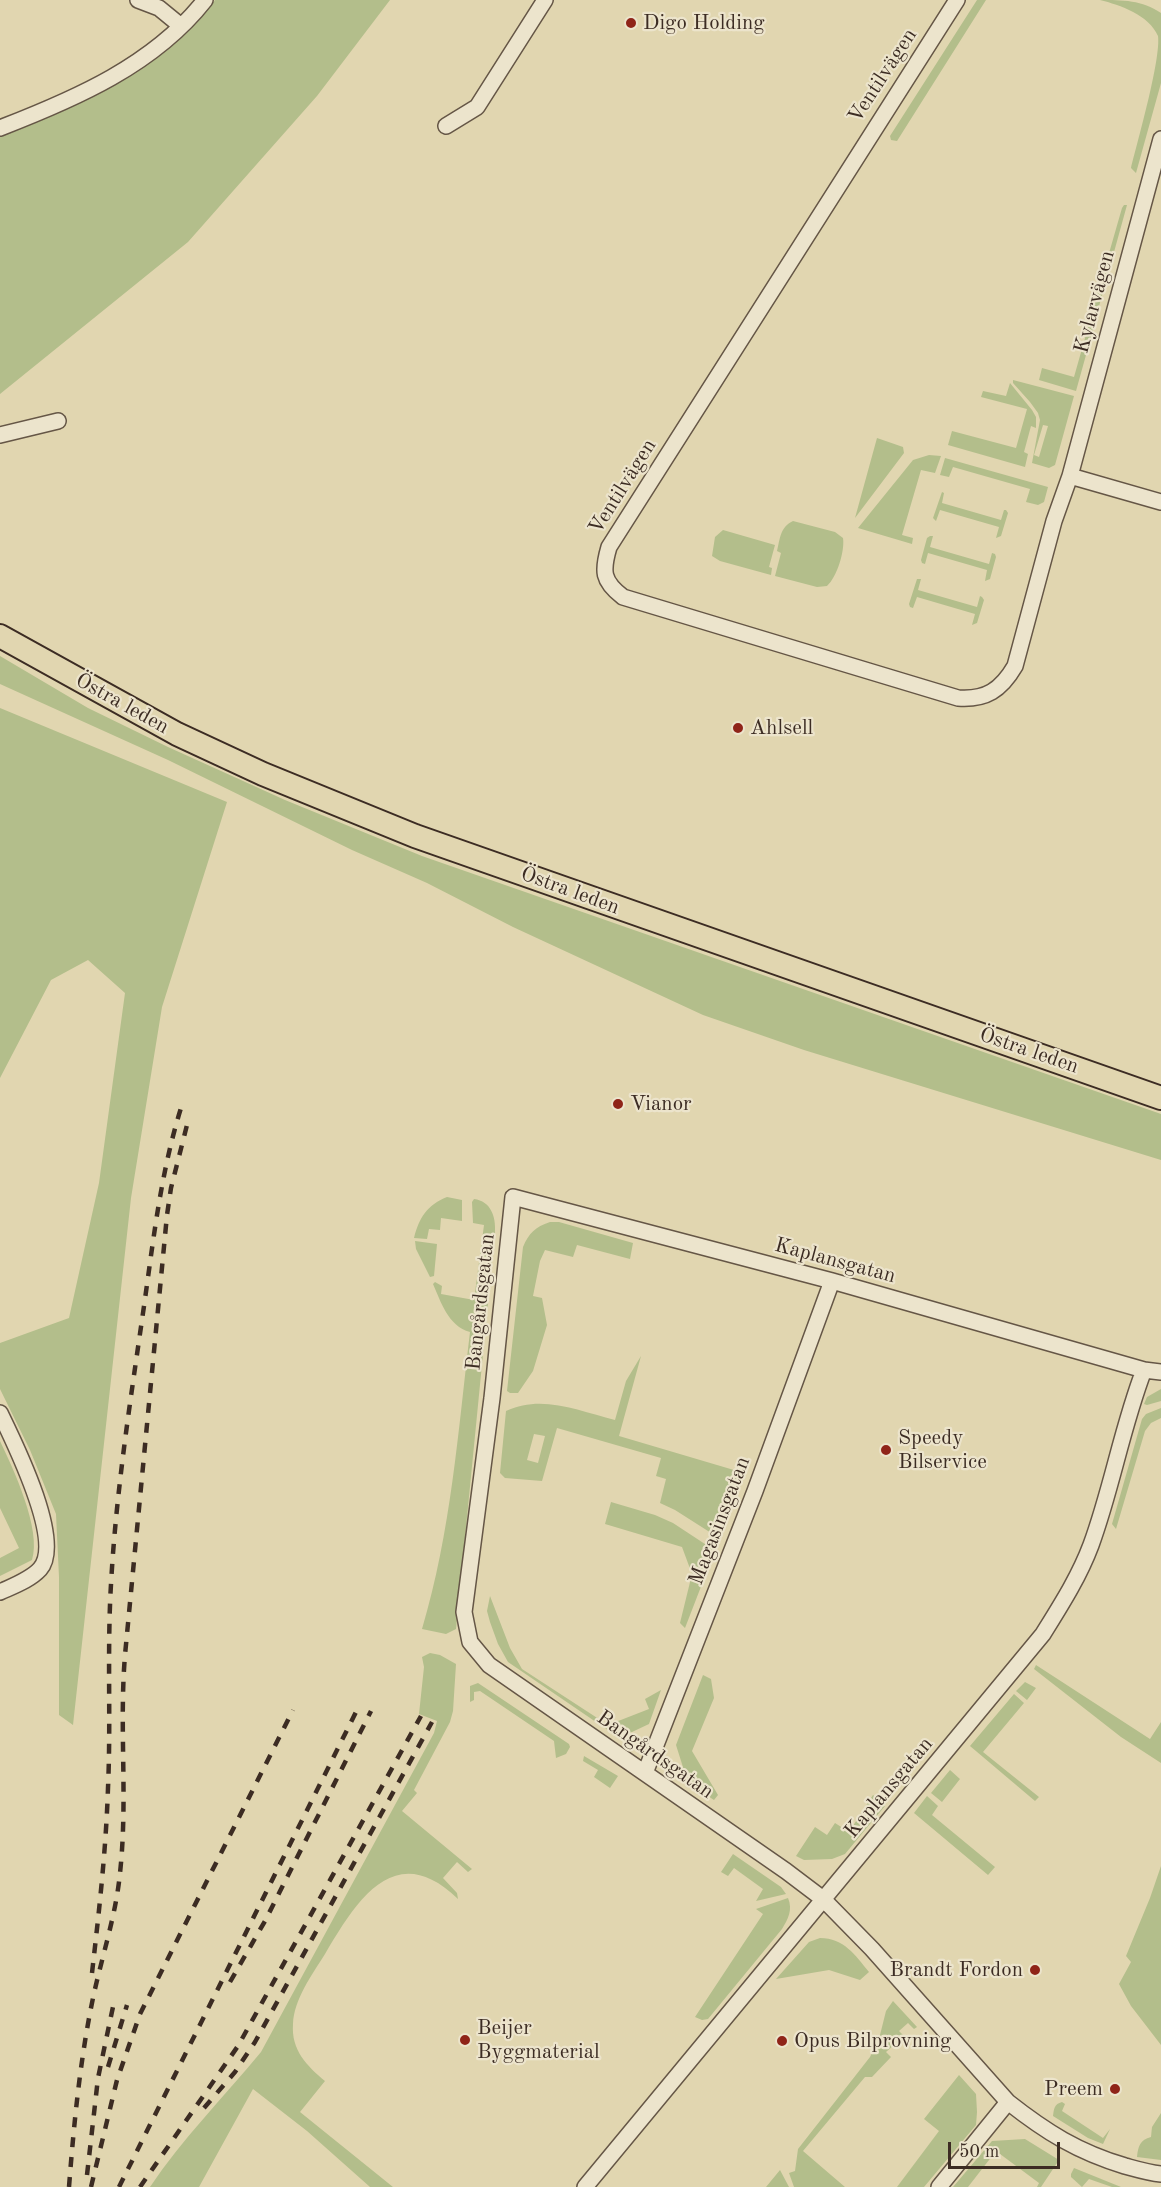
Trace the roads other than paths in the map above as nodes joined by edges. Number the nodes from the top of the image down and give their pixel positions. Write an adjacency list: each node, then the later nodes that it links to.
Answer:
1 (138, 0): 5 (street)
2 (205, 0): 5 (street)
3 (544, 0): 6 (street)
4 (957, 0): 11 (street, Ventilvägen)
5 (181, 26): 7 (street)
6 (446, 126)
7 (0, 128)
8 (1161, 139): 11 (street, Kylarvägen)
9 (58, 421): 10 (street)
10 (0, 435)
11 (1070, 476): 12 (street)
12 (1161, 502)
13 (2, 635): 15 (highway, Östra leden)
14 (1161, 1078): 15 (highway)
15 (1127, 1086): 16 (highway, Östra leden)
16 (1161, 1098)
17 (513, 1197): 18 (street, Kaplansgatan); 23 (street, Bangårdsgatan)
18 (832, 1281): 19 (street, Kaplansgatan); 23 (street, Magasinsgatan)
19 (1144, 1370): 20 (street, Kaplansgatan); 24 (street, Kaplansgatan)
20 (1161, 1372)
21 (0, 1413): 22 (street)
22 (0, 1592)
23 (645, 1773): 24 (street, Bangårdsgatan)
24 (823, 1899): 25 (street, Bangårdsgatan); 27 (street, Kaplansgatan)
25 (1008, 2102): 26 (street, Bangårdsgatan); 28 (street)
26 (1159, 2178)
27 (585, 2187)
28 (939, 2187)

